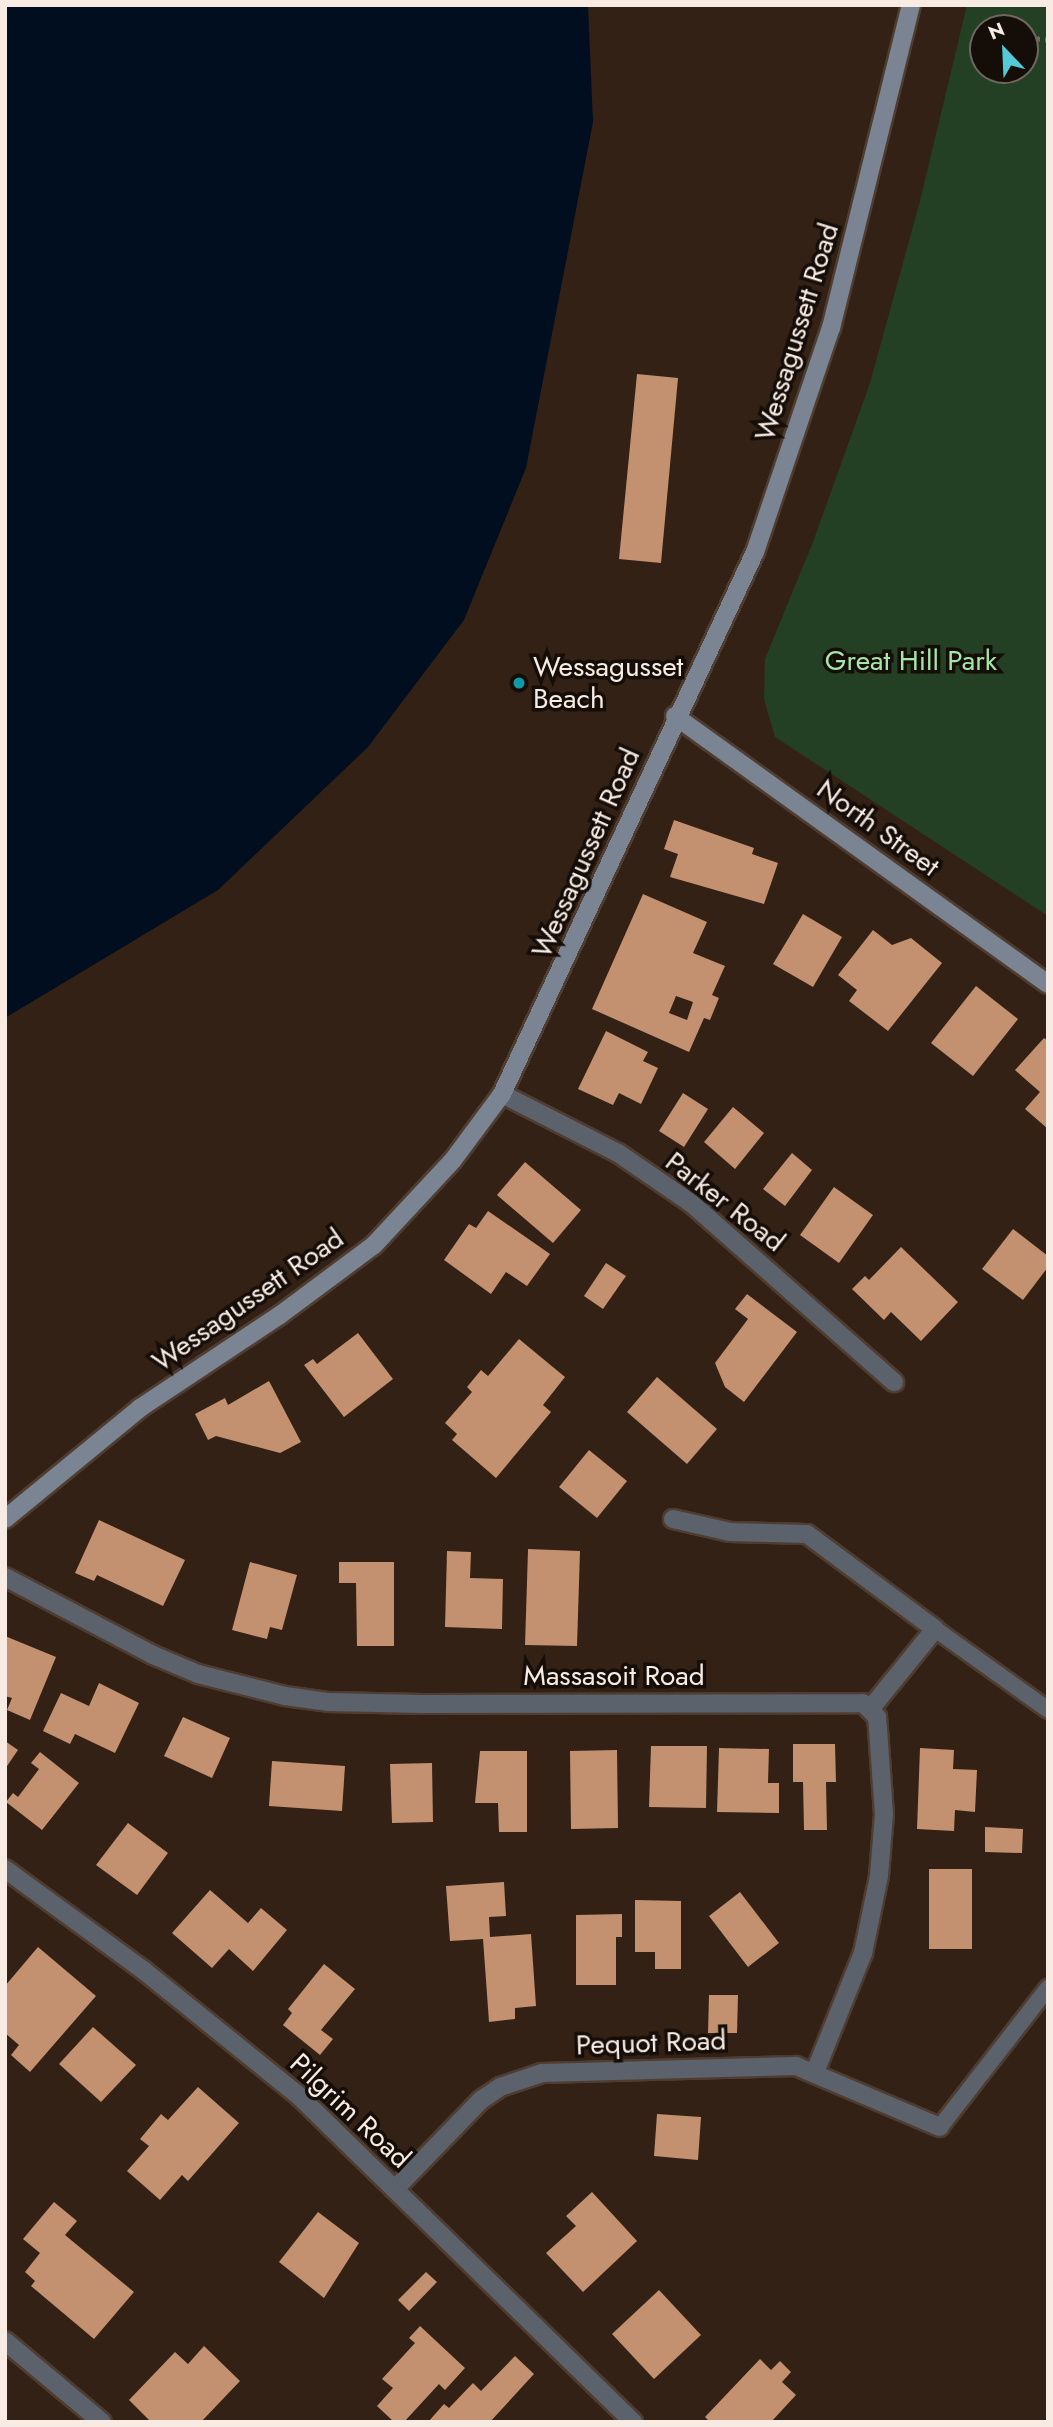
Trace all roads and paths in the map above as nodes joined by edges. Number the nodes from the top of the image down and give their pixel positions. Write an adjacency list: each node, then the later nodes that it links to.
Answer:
1 (911, 5): 2 (street, Wessagussett Road)
2 (676, 716): 3 (street, North Street); 4 (street, Wessagussett Road)
3 (1048, 984)
4 (502, 1094): 5 (street, Parker Road); 6 (street, Wessagussett Road)
5 (894, 1382)
6 (5, 1519)
7 (673, 1519): 9 (street)
8 (5, 1577): 10 (street, Massasoit Road)
9 (935, 1629): 10 (street); 11 (lane)
10 (871, 1708): 14 (street)
11 (1048, 1710)
12 (5, 1870): 16 (street, Pilgrim Road)
13 (1048, 1988): 15 (lane)
14 (815, 2072): 15 (street, Pequot Road); 16 (street, Pequot Road)
15 (940, 2127)
16 (396, 2189): 19 (street, Pilgrim Road)
17 (5, 2342): 18 (street)
18 (102, 2422)
19 (633, 2422)

